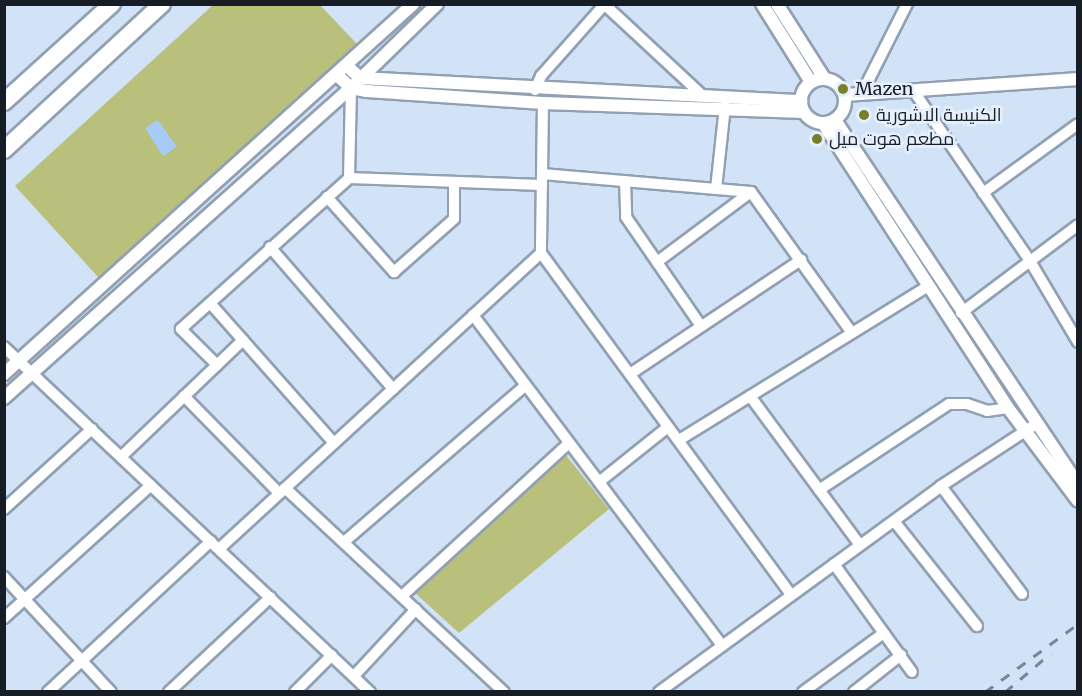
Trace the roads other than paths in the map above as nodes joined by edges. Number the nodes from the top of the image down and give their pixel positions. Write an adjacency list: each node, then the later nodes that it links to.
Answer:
1 (112, 4): 21 (highway)
2 (162, 4): 27 (highway)
3 (413, 4): 9 (street)
4 (437, 4): 11 (street)
5 (762, 4): 14 (street)
6 (777, 4): 12 (street)
7 (908, 4): 18 (street)
8 (605, 5): 16 (street); 19 (street)
9 (346, 65): 10 (street); 11 (street)
10 (336, 74): 15 (street); 51 (street)
11 (360, 78): 15 (street); 16 (street)
12 (824, 78): 14 (street); 20 (street)
13 (1077, 80): 17 (street)
14 (811, 82): 24 (street)
15 (351, 88): 22 (street); 28 (street); 53 (street)
16 (535, 90): 19 (street)
17 (913, 90): 18 (street); 34 (street)
18 (862, 93): 20 (street)
19 (701, 94): 24 (street)
20 (845, 94): 25 (street)
21 (4, 102)
22 (543, 103): 23 (street); 29 (street)
23 (725, 106): 24 (street); 32 (street)
24 (802, 106): 25 (street)
25 (829, 122): 42 (street); 44 (street)
26 (1077, 124): 34 (street)
27 (4, 150)
28 (349, 178): 31 (street); 35 (street)
29 (542, 180): 30 (street); 31 (street); 38 (street)
30 (625, 181): 32 (street); 41 (street)
31 (454, 182): 35 (street)
32 (716, 189): 33 (street)
33 (751, 192): 39 (street); 41 (street)
34 (983, 193): 40 (street)
35 (327, 197): 37 (street)
36 (1077, 225): 40 (street)
37 (270, 247): 43 (street); 57 (street)
38 (541, 253): 45 (street); 55 (street)
39 (801, 260): 46 (street); 47 (street)
40 (1030, 261): 44 (street); 48 (street)
41 (657, 262): 46 (street)
42 (928, 286): 47 (street); 61 (street)
43 (210, 303): 49 (street); 52 (street)
44 (961, 313): 63 (street)
45 (473, 315): 56 (street); 57 (street)
46 (701, 326): 55 (street)
47 (852, 333): 59 (street)
48 (1076, 336)
49 (243, 340): 52 (street); 66 (street)
50 (4, 347): 51 (street)
51 (18, 360): 53 (street); 54 (street)
52 (217, 365): 58 (street)
53 (31, 373): 60 (street); 64 (street)
54 (4, 374)
55 (630, 374): 62 (street)
56 (526, 385): 67 (street); 78 (street)
57 (393, 389): 66 (street)
58 (184, 396): 68 (street); 74 (street)
59 (750, 396): 65 (street); 73 (street)
60 (4, 398)
61 (1008, 408): 63 (street); 73 (street)
62 (668, 426): 65 (street); 69 (street)
63 (1031, 427): 71 (street); 72 (street); 75 (street)
64 (92, 429): 68 (street); 76 (street)
65 (679, 440): 83 (street)
66 (334, 443): 74 (street)
67 (569, 443): 69 (street); 85 (street)
68 (121, 457): 70 (street)
69 (599, 482): 92 (street)
70 (151, 485): 79 (street); 87 (street)
71 (1077, 485)
72 (941, 486): 77 (street); 84 (street)
73 (819, 490): 80 (street)
74 (282, 491): 78 (street); 79 (street)
75 (1077, 501)
76 (4, 509)
77 (894, 520): 80 (street); 90 (street)
78 (344, 542): 85 (street)
79 (215, 545): 86 (street); 95 (street)
80 (860, 545): 81 (street)
81 (834, 564): 83 (street); 91 (street)
82 (4, 577): 87 (street)
83 (791, 594): 92 (street)
84 (1022, 594)
85 (402, 596): 88 (street)
86 (271, 597): 93 (street); 100 (street)
87 (25, 599): 89 (street); 95 (street)
88 (416, 609): 97 (street); 103 (street)
89 (4, 618)
90 (977, 626)
91 (884, 633): 94 (street); 105 (street)
92 (722, 645): 104 (street)
93 (332, 655): 97 (street); 101 (street)
94 (900, 655): 96 (street); 106 (street)
95 (82, 661): 98 (street); 99 (street)
96 (912, 672)
97 (354, 676): 102 (street)
98 (48, 692)
99 (111, 692)
100 (169, 692)
101 (295, 692)
102 (370, 692)
103 (504, 692)
104 (659, 692)
105 (803, 692)
106 (854, 692)

